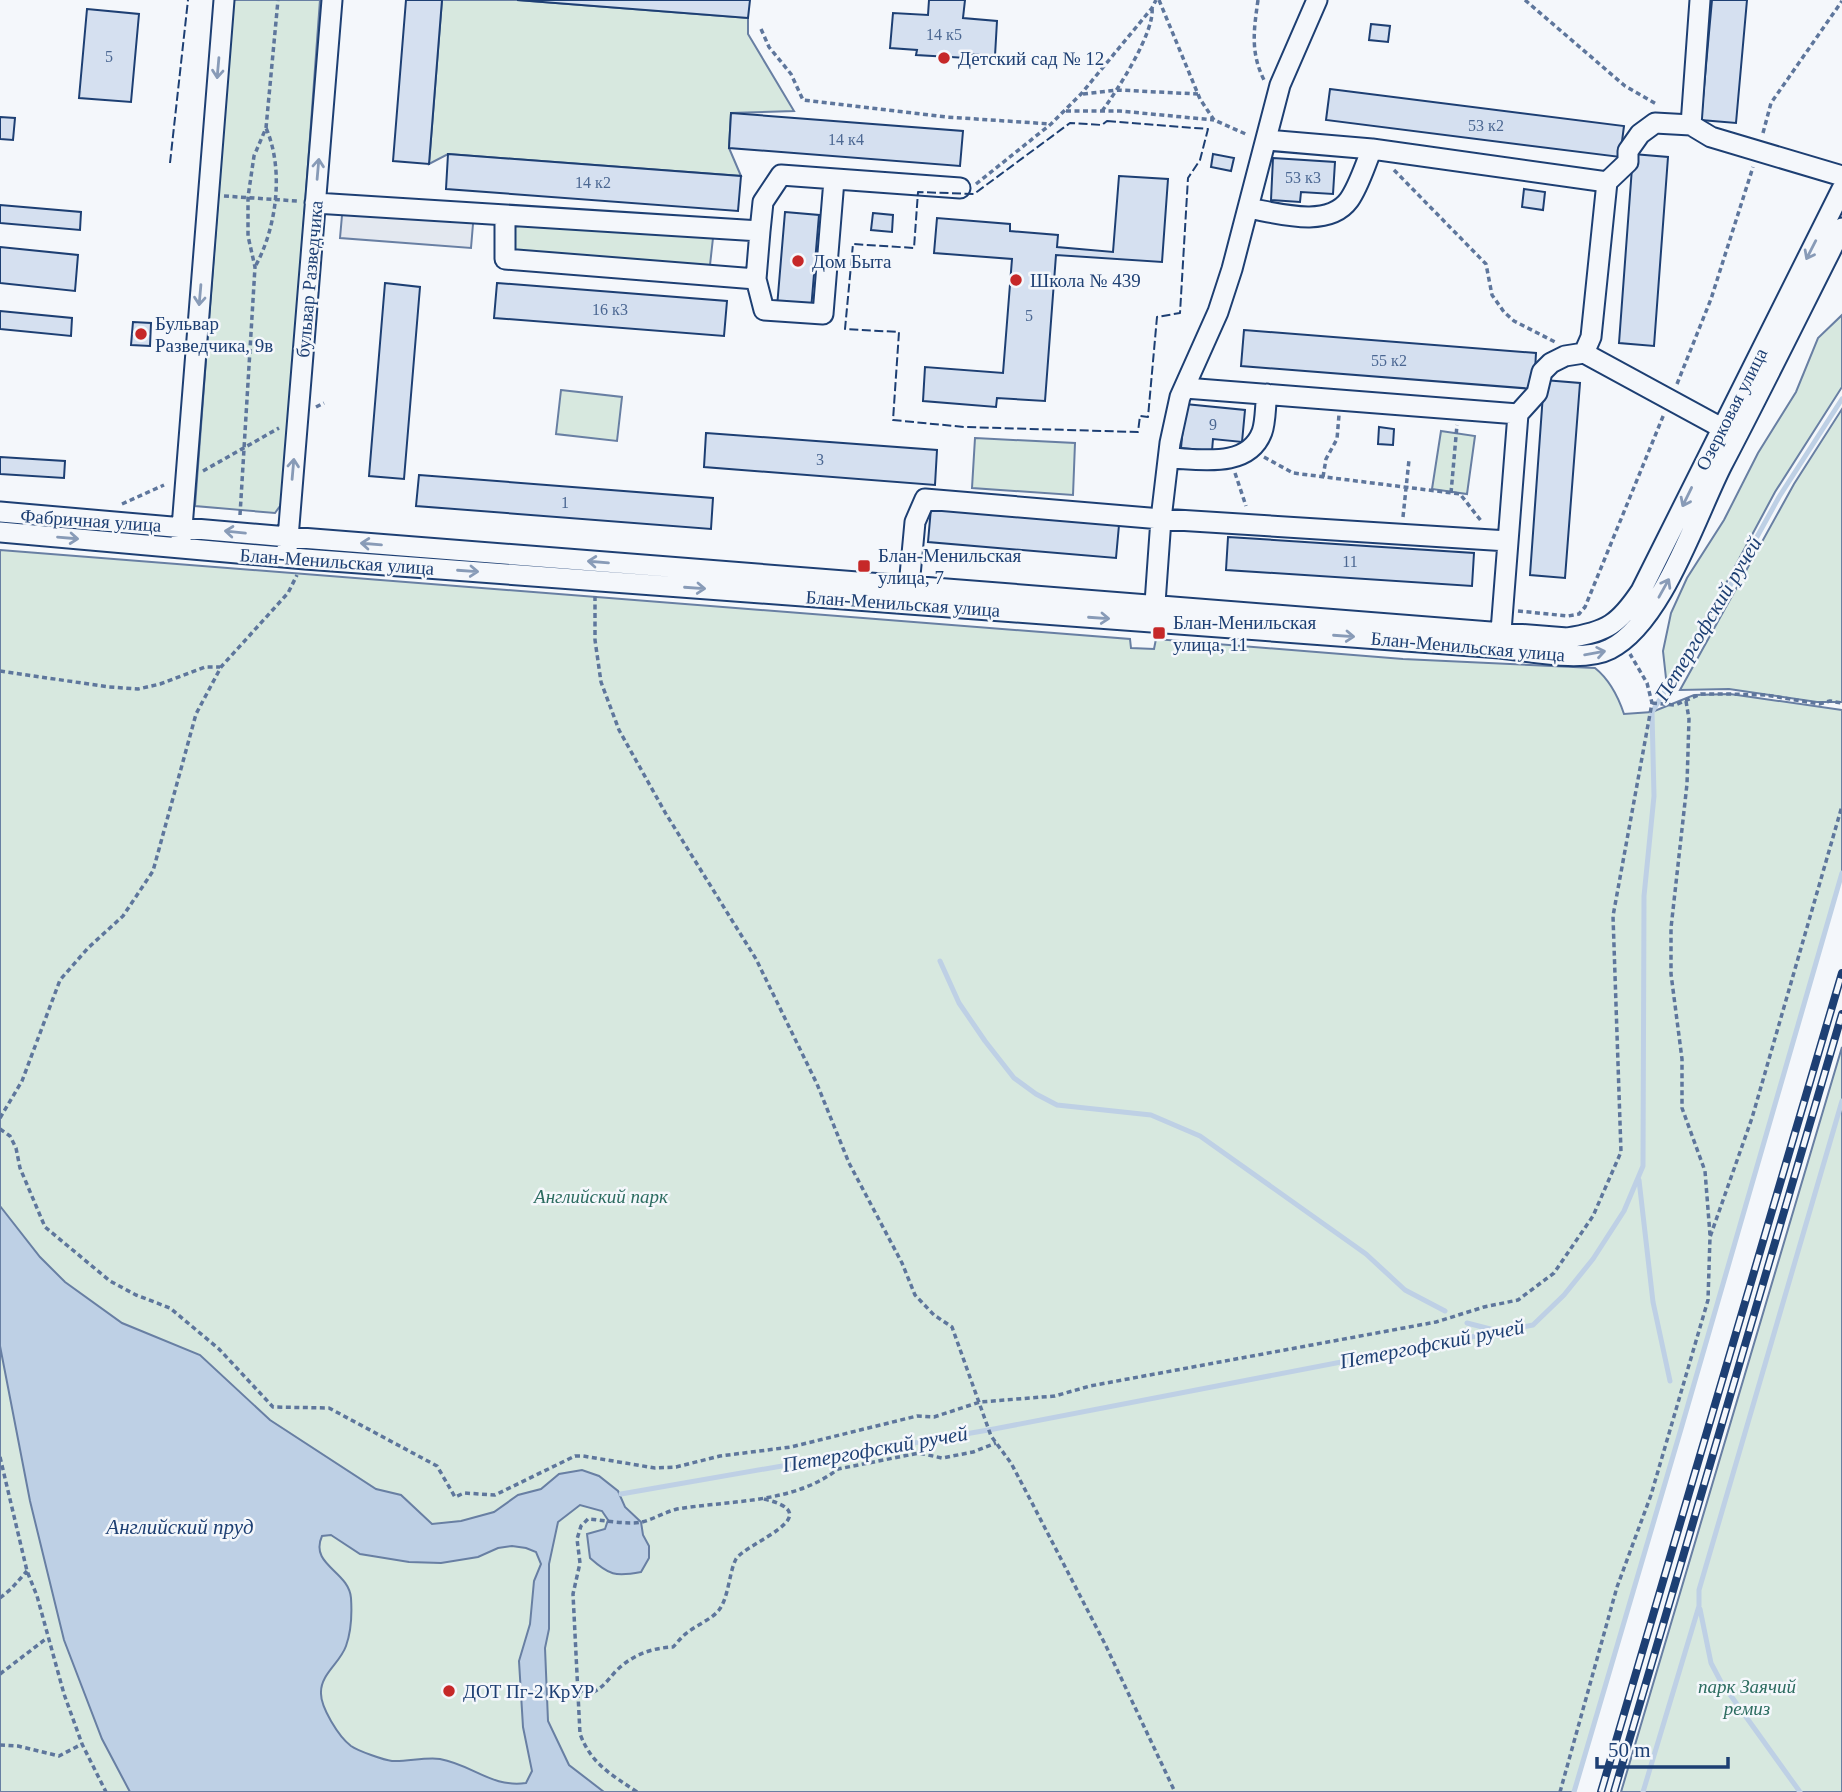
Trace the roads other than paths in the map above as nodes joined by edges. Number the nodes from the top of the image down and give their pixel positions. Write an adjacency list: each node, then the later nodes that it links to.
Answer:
1 (224, 0): 27 (street, one-way to 27)
2 (332, 0): 13 (street, бульвар Разведчика, one-way to 2)
3 (1317, 0): 6 (street)
4 (1700, 0): 5 (street)
5 (1690, 125): 8 (street); 10 (street)
6 (1266, 140): 7 (street); 14 (street)
7 (1372, 149): 10 (street); 14 (street)
8 (1842, 176)
9 (834, 180): 11 (street); 17 (street); 18 (street)
10 (1607, 182): 19 (street)
11 (960, 188)
12 (1842, 189): 23 (street, Озерковая улица, one-way to 23)
13 (315, 203): 15 (street); 29 (street, бульвар Разведчика, one-way to 13)
14 (1248, 208): 20 (street)
15 (505, 215): 17 (street); 18 (street)
16 (1842, 228): 23 (street, Озерковая улица)
17 (760, 231): 18 (street)
18 (756, 279)
19 (1584, 353): 22 (street); 23 (street)
20 (1185, 388): 21 (street); 24 (street)
21 (1267, 394): 22 (street); 24 (street)
22 (1518, 414): 30 (street)
23 (1730, 432): 35 (street, Озерковая улица)
24 (1169, 458): 26 (street)
25 (0, 512): 27 (street, Фабричная улица)
26 (1161, 519): 30 (street); 33 (street); 34 (street)
27 (182, 527): 29 (street, Блан-Менильская улица, one-way to 27); 31 (street)
28 (0, 532): 31 (street, Фабричная улица, one-way to 31)
29 (288, 537): 32 (street, бульвар Разведчика); 33 (street, Блан-Менильская улица, one-way to 29)
30 (1502, 541): 36 (street)
31 (180, 548): 32 (street, Блан-Менильская улица)
32 (293, 563): 33 (street, Блан-Менильская улица, one-way to 33)
33 (908, 595): 34 (street, Блан-Менильская улица)
34 (1154, 614): 36 (street, Блан-Менильская улица)
35 (1618, 633): 36 (street, Блан-Менильская улица)
36 (1500, 640)

